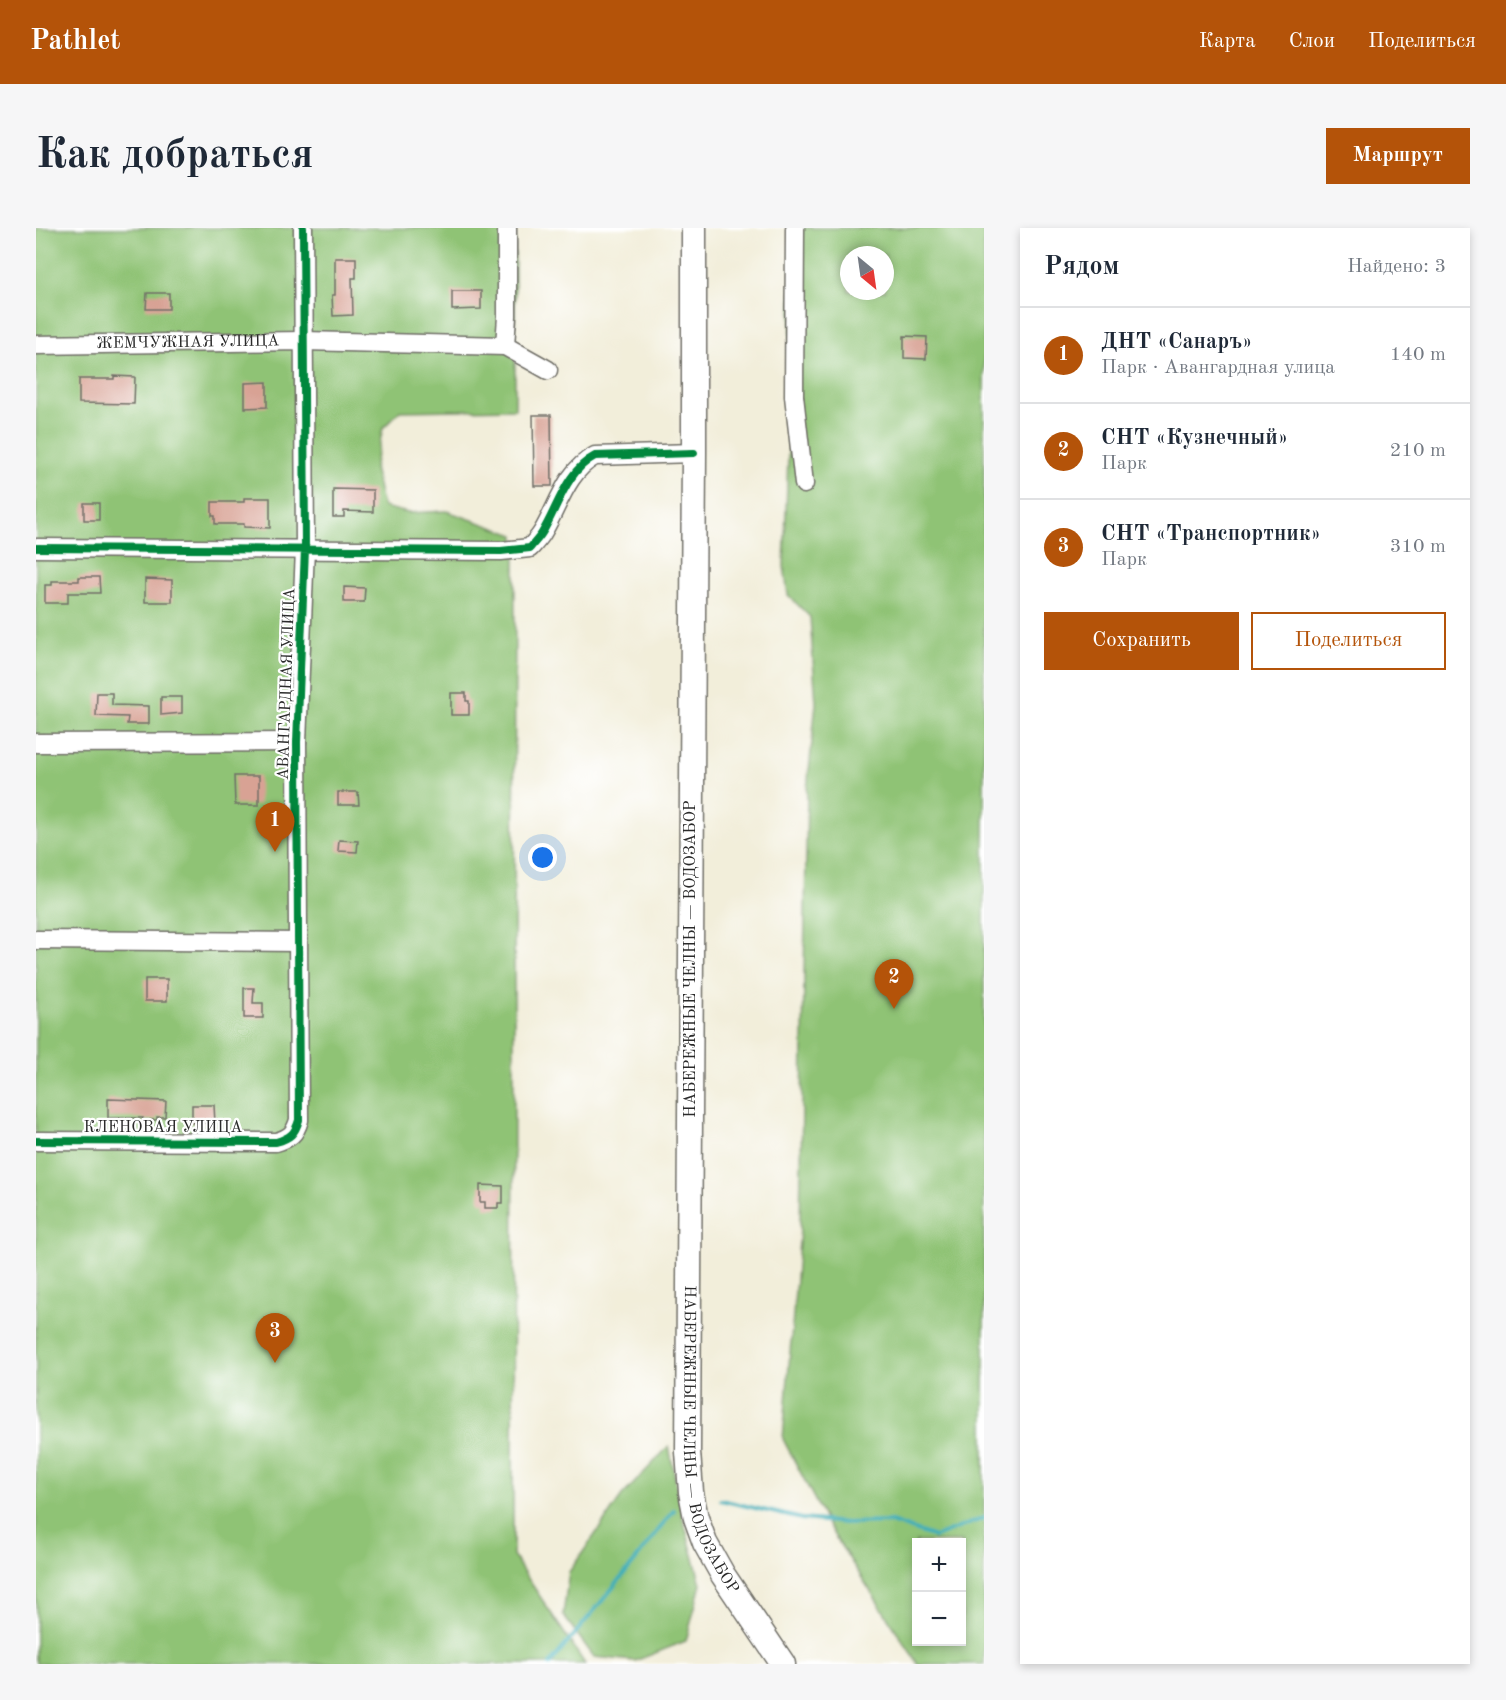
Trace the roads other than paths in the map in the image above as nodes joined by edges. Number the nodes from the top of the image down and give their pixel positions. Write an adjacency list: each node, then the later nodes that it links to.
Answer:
1 (303, 228): 5 (street, АВАНГАРДНАЯ УЛИЦА)
2 (507, 228): 7 (street)
3 (694, 228): 9 (main road, НАБЕРЕЖНЫЕ ЧЕЛНЫ — ВОДОЗАБОР)
4 (795, 228): 10 (street)
5 (304, 341): 6 (street, ЖЕМЧУЖНАЯ УЛИЦА); 7 (street, ЖЕМЧУЖНАЯ УЛИЦА); 12 (street, АВАНГАРДНАЯ УЛИЦА)
6 (36, 345)
7 (504, 346): 8 (street, ЖЕМЧУЖНАЯ УЛИЦА)
8 (548, 370)
9 (694, 453): 12 (street); 19 (main road, НАБЕРЕЖНЫЕ ЧЕЛНЫ — ВОДОЗАБОР)
10 (804, 484)
11 (36, 548): 12 (street)
12 (305, 549): 13 (street, АВАНГАРДНАЯ УЛИЦА)
13 (297, 742): 14 (street); 16 (street, АВАНГАРДНАЯ УЛИЦА)
14 (36, 743)
15 (36, 940): 16 (street)
16 (298, 942): 17 (street, АВАНГАРДНАЯ УЛИЦА)
17 (289, 1138): 18 (street, КЛЕНОВАЯ УЛИЦА)
18 (36, 1141)
19 (776, 1662)

